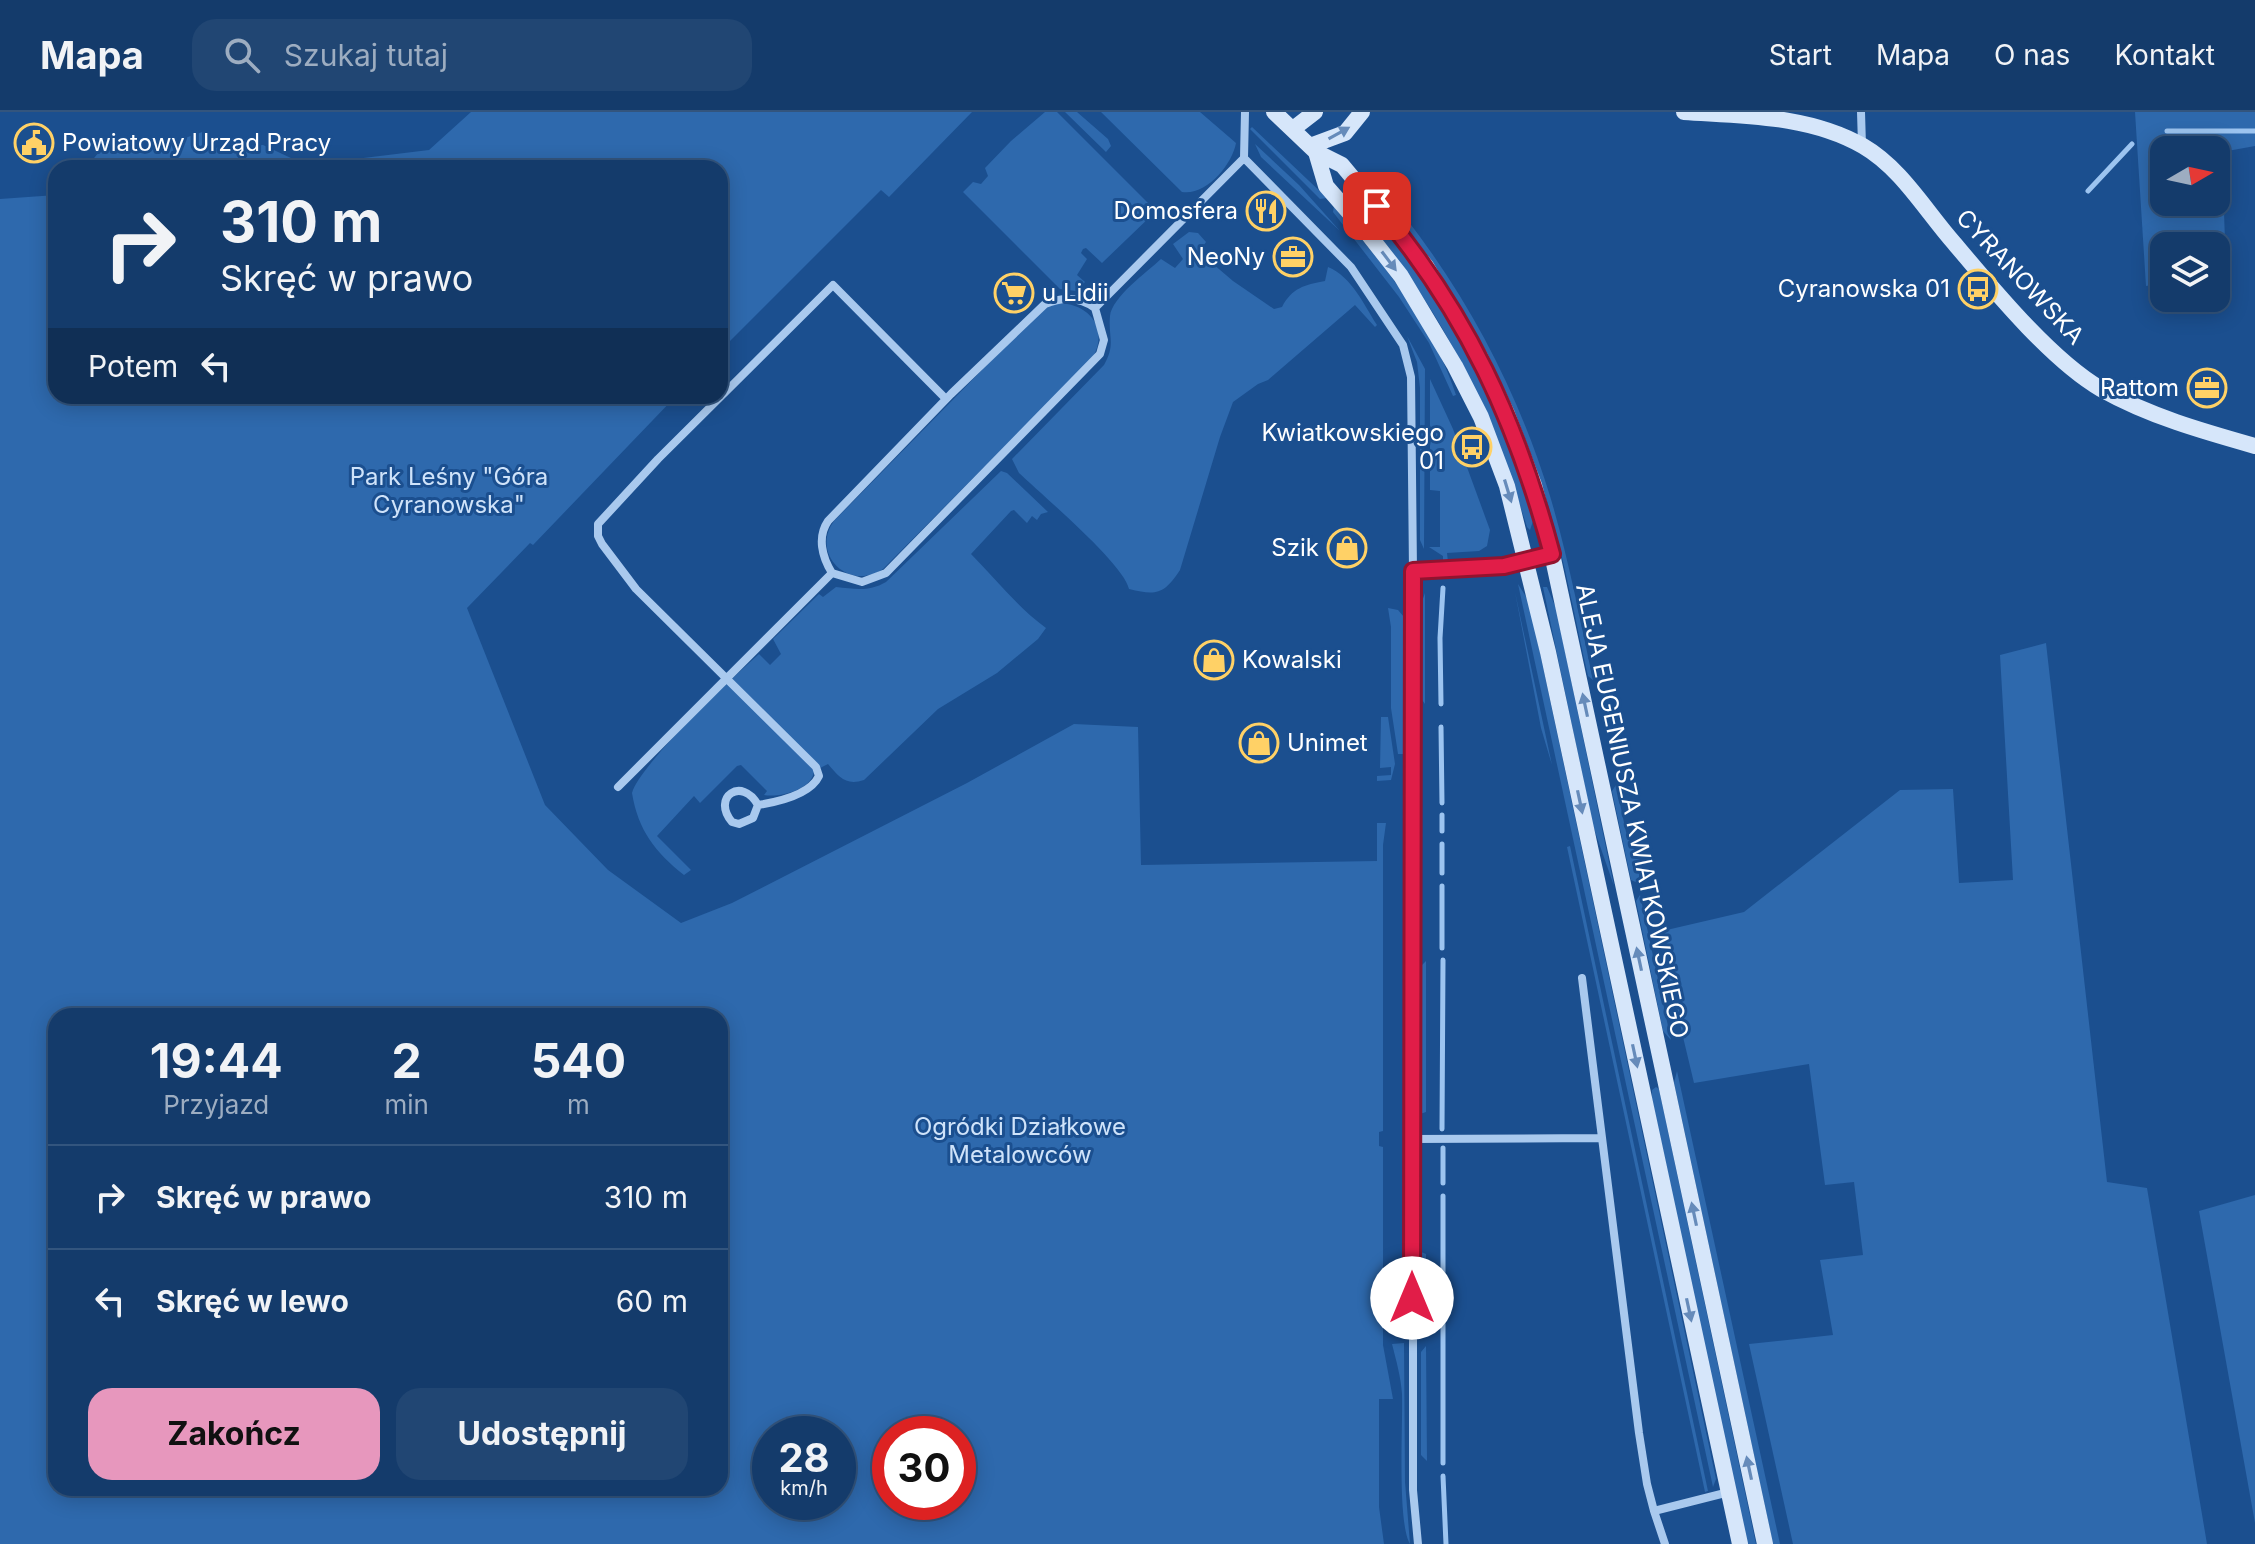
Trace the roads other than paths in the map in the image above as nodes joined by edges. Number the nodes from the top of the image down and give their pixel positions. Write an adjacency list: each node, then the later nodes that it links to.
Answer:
1 (1245, 112): 10 (street)
2 (1274, 112): 7 (street)
3 (1315, 112): 7 (street)
4 (1362, 112): 9 (street, one-way to 4)
5 (1684, 112): 8 (street, CYRANOWSKA)
6 (1861, 112): 8 (street)
7 (1293, 129): 9 (street)
8 (1862, 145): 15 (street, CYRANOWSKA)
9 (1313, 149): 16 (street, ALEJA EUGENIUSZA KWIATKOWSKIEGO); 17 (street, ALEJA EUGENIUSZA KWIATKOWSKIEGO, one-way to 17)
10 (1244, 158): 11 (street); 18 (street)
11 (1095, 308): 13 (street); 19 (street)
12 (728, 389): 13 (street)
13 (946, 399): 19 (street)
14 (713, 404): 20 (street)
15 (2255, 446)
16 (1552, 554): 17 (street); 31 (street, ALEJA EUGENIUSZA KWIATKOWSKIEGO, one-way to 16)
17 (1528, 561): 18 (street); 26 (street, ALEJA EUGENIUSZA KWIATKOWSKIEGO, one-way to 26)
18 (1413, 571): 25 (street)
19 (832, 573): 20 (street)
20 (728, 679): 21 (street); 22 (street)
21 (618, 787)
22 (758, 805): 22 (street)
23 (1582, 978): 24 (street)
24 (1601, 1138): 25 (street); 27 (street)
25 (1412, 1139): 28 (street)
26 (1729, 1492): 27 (street); 30 (street, ALEJA EUGENIUSZA KWIATKOWSKIEGO)
27 (1654, 1511): 29 (street)
28 (1418, 1544)
29 (1665, 1544)
30 (1740, 1544)
31 (1765, 1544)

